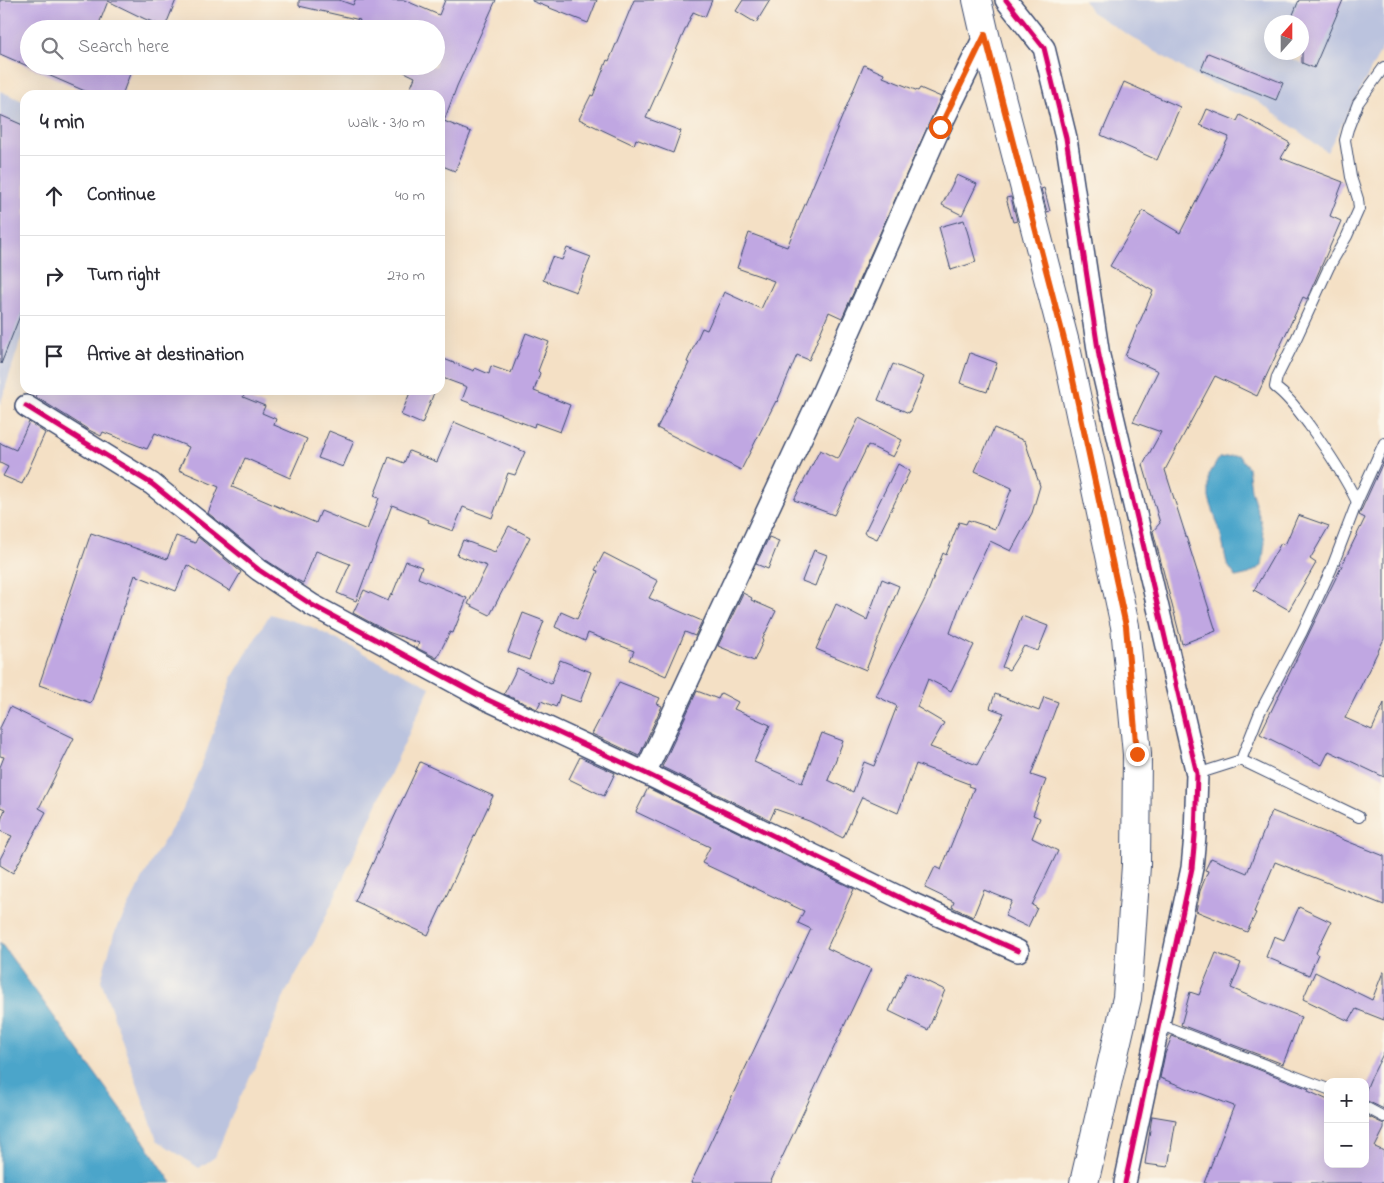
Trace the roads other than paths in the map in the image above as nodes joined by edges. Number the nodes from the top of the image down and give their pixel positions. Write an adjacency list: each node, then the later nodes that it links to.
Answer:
1 (977, 0): 3 (main road)
2 (1006, 0): 10 (street)
3 (985, 35): 9 (street); 17 (main road)
4 (1384, 67): 7 (lane)
5 (26, 406): 9 (street)
6 (1384, 443): 7 (lane)
7 (1357, 502): 8 (lane)
8 (1241, 760): 10 (lane); 11 (lane)
9 (646, 774): 12 (street)
10 (1197, 774): 13 (street)
11 (1359, 817)
12 (1018, 951)
13 (1159, 1024): 14 (lane); 18 (street)
14 (1324, 1087)
15 (1369, 1109): 16 (lane)
16 (1384, 1117)
17 (1084, 1183)
18 (1125, 1183)

